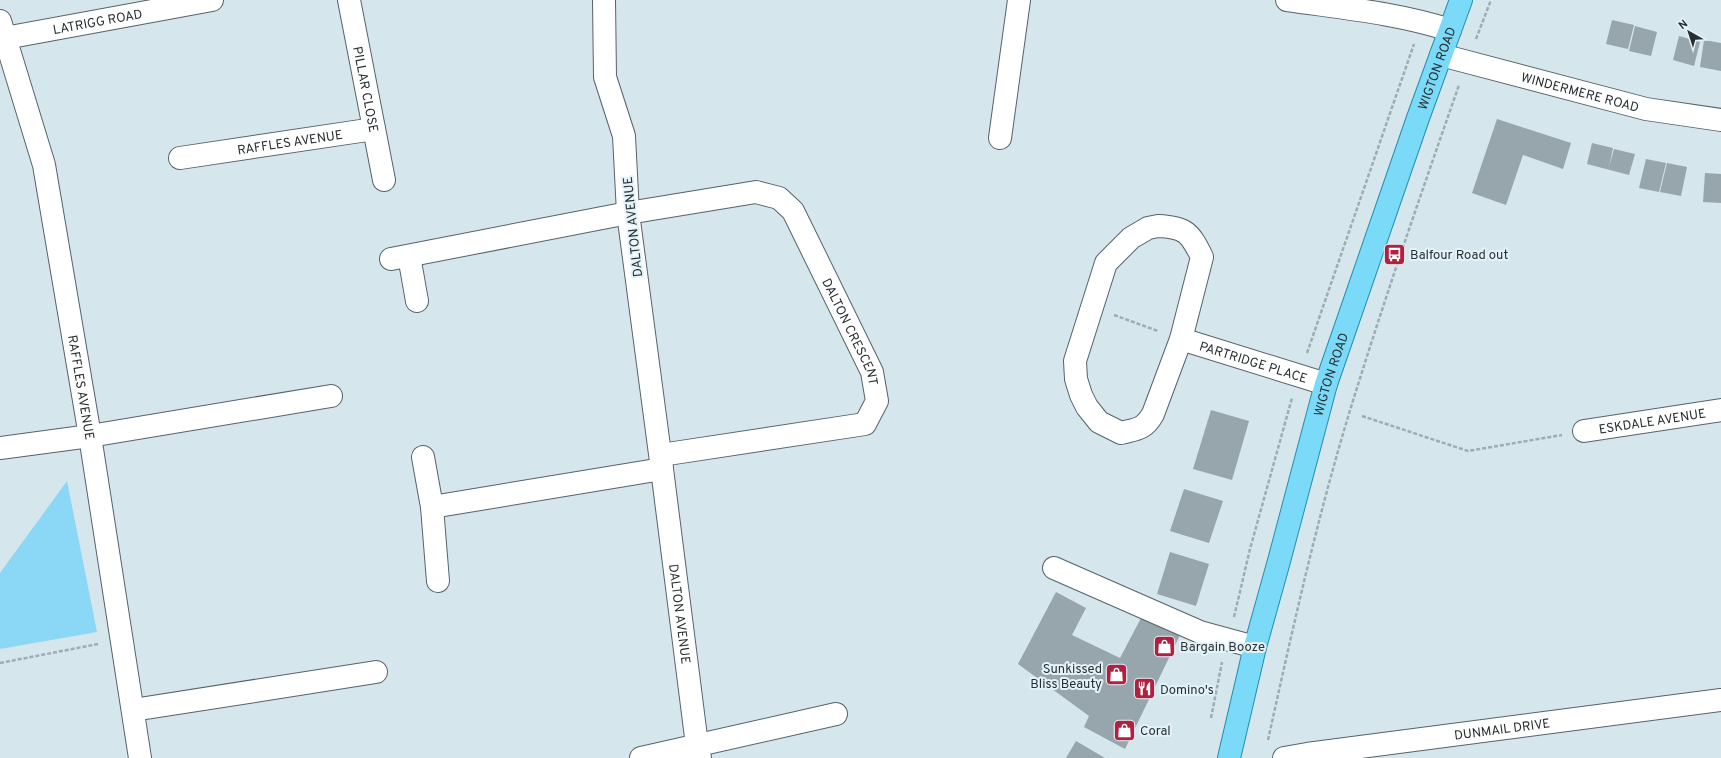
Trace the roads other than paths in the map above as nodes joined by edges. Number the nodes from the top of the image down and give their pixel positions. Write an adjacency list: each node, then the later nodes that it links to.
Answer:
1 (212, 0): 8 (street, LATRIGG ROAD)
2 (349, 0): 11 (street, PILLAR CLOSE)
3 (604, 0): 15 (street, DALTON AVENUE)
4 (1019, 0): 12 (street)
5 (1287, 0): 7 (street)
6 (1461, 0): 7 (main road, WIGTON ROAD)
7 (1450, 30): 9 (main road, WIGTON ROAD)
8 (2, 33): 22 (street, RAFFLES AVENUE)
9 (1441, 55): 10 (street, WINDERMERE ROAD); 18 (main road, WIGTON ROAD)
10 (1721, 120)
11 (374, 129): 13 (street, RAFFLES AVENUE); 14 (street, PILLAR CLOSE)
12 (1000, 138)
13 (180, 158)
14 (384, 180)
15 (628, 213): 16 (street); 25 (street, DALTON AVENUE); 25 (street, DALTON CRESCENT)
16 (417, 301)
17 (1181, 339): 17 (street); 18 (street, PARTRIDGE PLACE)
18 (1326, 384): 29 (main road, WIGTON ROAD)
19 (331, 396): 22 (street)
20 (1721, 410): 21 (street, ESKDALE AVENUE)
21 (1584, 431)
22 (90, 436): 23 (street); 32 (street, RAFFLES AVENUE)
23 (0, 448)
24 (423, 457): 26 (street)
25 (661, 462): 26 (street); 34 (street, DALTON AVENUE)
26 (432, 507): 28 (street)
27 (1054, 568): 29 (street)
28 (438, 580)
29 (1255, 647): 37 (main road, WIGTON ROAD)
30 (376, 672): 32 (street)
31 (1721, 700): 38 (street, DUNMAIL DRIVE)
32 (133, 710): 35 (street, RAFFLES AVENUE)
33 (836, 714): 34 (street)
34 (698, 752): 36 (street)
35 (140, 758)
36 (642, 758)
37 (1229, 758)
38 (1284, 758)

